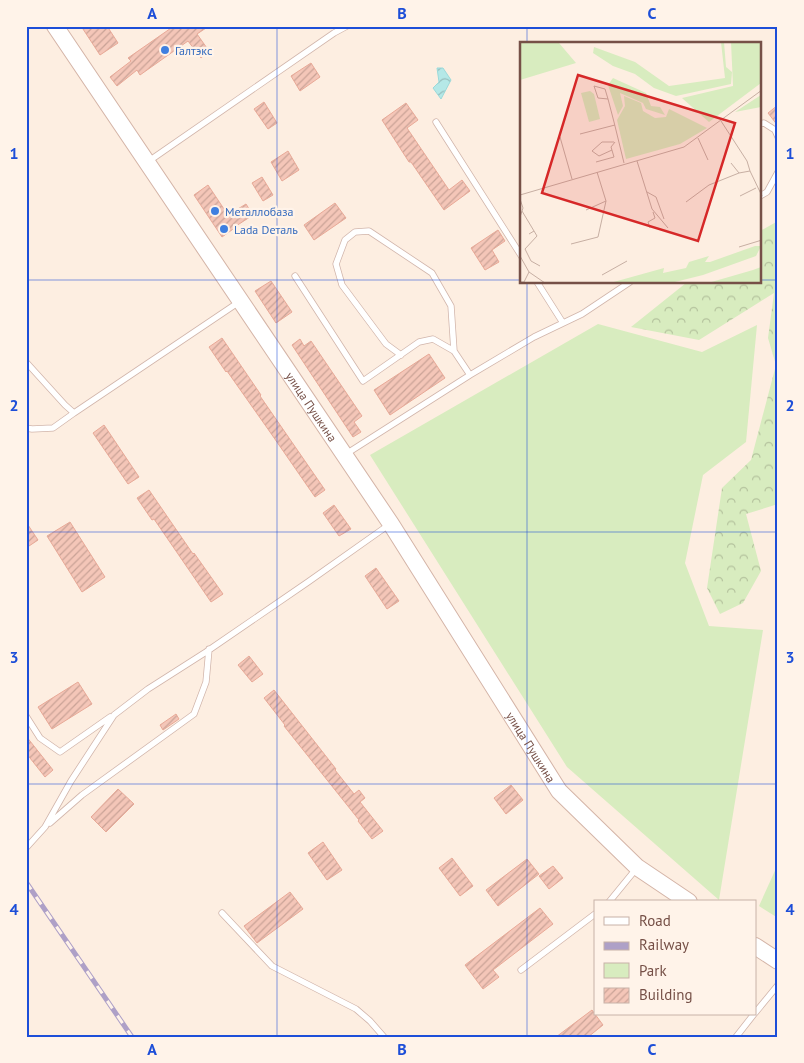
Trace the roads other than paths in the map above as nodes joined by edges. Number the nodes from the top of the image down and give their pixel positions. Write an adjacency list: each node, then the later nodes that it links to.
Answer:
1 (55, 26): 6 (main road, улица Пушкина)
2 (347, 26): 6 (lane)
3 (436, 122): 9 (lane)
4 (762, 124): 5 (lane)
5 (778, 137)
6 (147, 163): 13 (main road, улица Пушкина)
7 (778, 172): 8 (lane)
8 (762, 195)
9 (520, 254)
10 (295, 276): 16 (lane)
11 (538, 284): 14 (lane)
12 (627, 284): 14 (lane)
13 (240, 301): 19 (lane); 21 (main road, улица Пушкина)
14 (563, 323): 18 (lane)
15 (454, 351): 16 (lane); 16 (lane); 18 (lane)
16 (401, 355)
17 (26, 362): 19 (lane)
18 (470, 375): 21 (lane)
19 (74, 413): 20 (lane)
20 (26, 428)
21 (344, 455): 22 (main road, улица Пушкина)
22 (391, 524): 23 (lane); 28 (main road, улица Пушкина)
23 (209, 650): 24 (lane); 26 (lane)
24 (114, 715): 25 (lane); 26 (lane)
25 (26, 716)
26 (45, 827): 27 (lane)
27 (26, 848)
28 (637, 867): 29 (lane); 30 (main road, улица Пушкина)
29 (611, 900)
30 (686, 900)
31 (222, 913): 39 (lane)
32 (594, 915): 35 (lane)
33 (756, 947): 34 (main road)
34 (778, 962)
35 (521, 970)
36 (778, 985): 37 (lane)
37 (756, 1013)
38 (753, 1016): 40 (lane)
39 (384, 1037)
40 (736, 1037)

